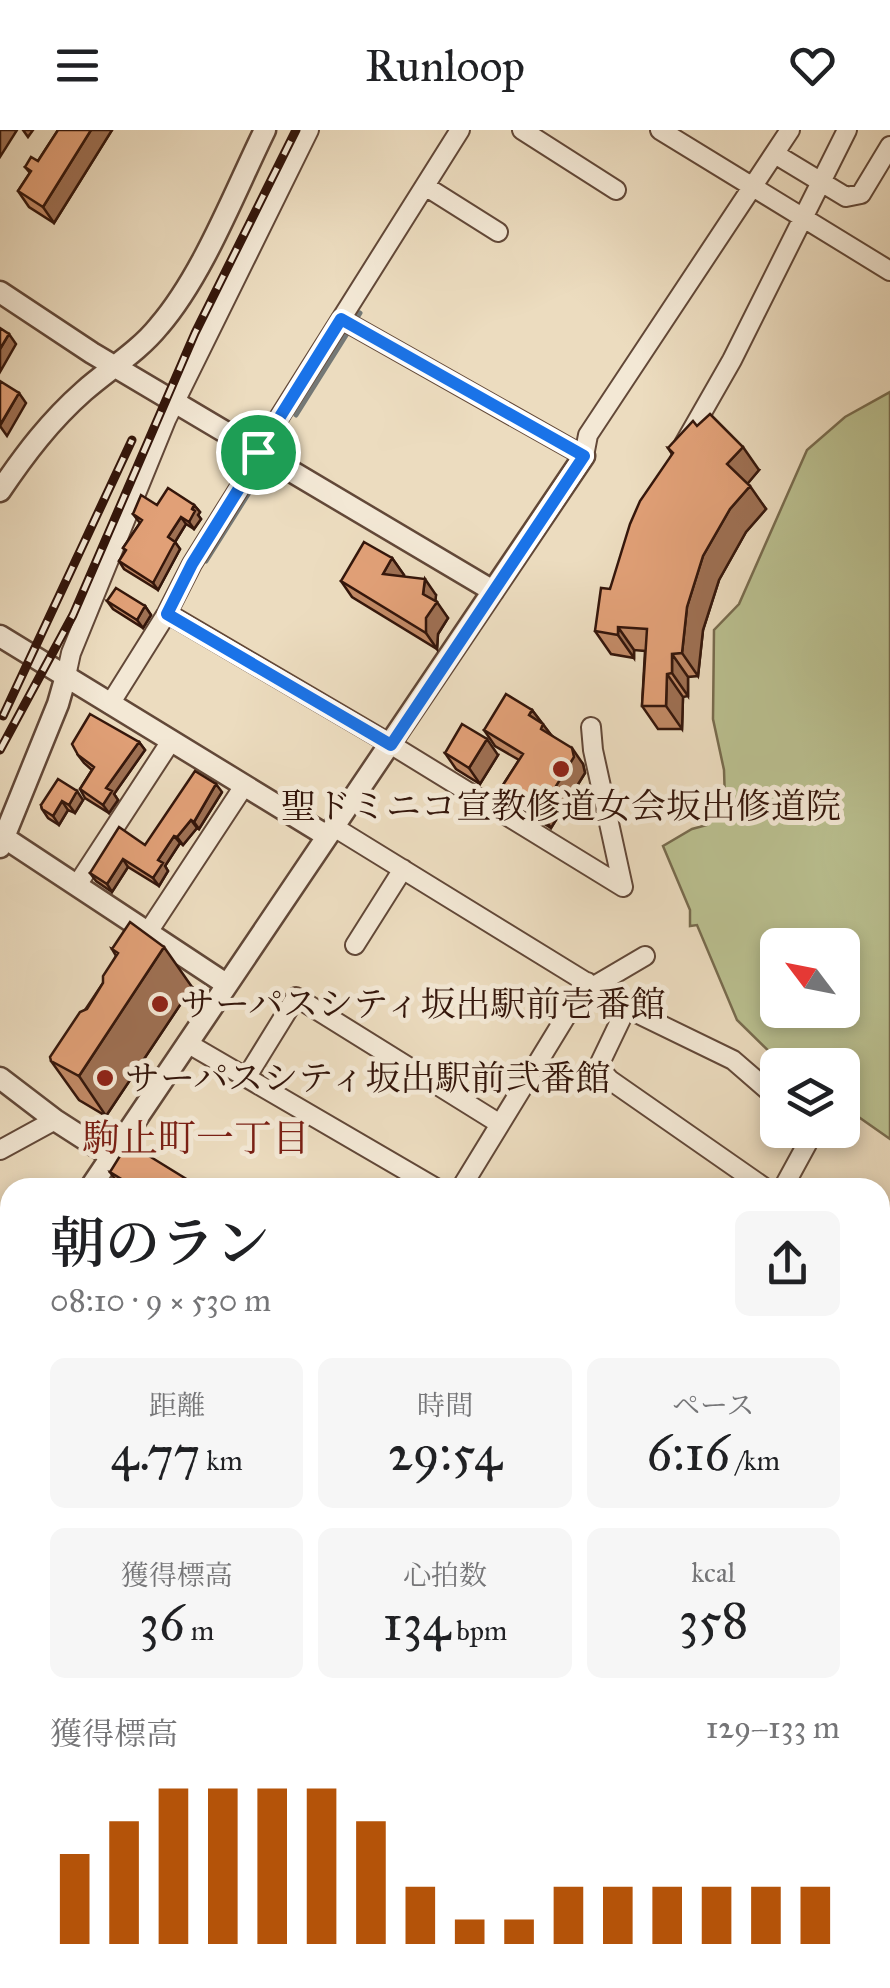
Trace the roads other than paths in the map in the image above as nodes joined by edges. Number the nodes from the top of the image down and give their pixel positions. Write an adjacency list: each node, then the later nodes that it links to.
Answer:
1 (265, 130): 19 (street)
2 (309, 130): 20 (street)
3 (460, 130): 11 (street)
4 (522, 130): 13 (street)
5 (660, 130): 12 (street)
6 (790, 130): 9 (street)
7 (847, 130): 10 (street)
8 (890, 146): 10 (street)
9 (775, 154): 10 (street); 12 (street)
10 (823, 183): 14 (street)
11 (424, 186): 15 (street); 18 (street)
12 (752, 188): 14 (street); 22 (street)
13 (616, 190)
14 (804, 218): 16 (street); 23 (street)
15 (498, 232)
16 (890, 271)
17 (0, 292): 19 (street)
18 (348, 323): 21 (street); 22 (street)
19 (115, 366): 20 (street); 24 (street)
20 (174, 402): 21 (street); 28 (street)
21 (258, 452): 25 (street); 26 (street)
22 (584, 456): 25 (street)
23 (674, 464)
24 (0, 491)
25 (493, 592): 32 (street)
26 (167, 614): 29 (street); 32 (street)
27 (0, 636): 28 (street)
28 (66, 676): 29 (street); 35 (street)
29 (110, 704): 31 (street)
30 (592, 726): 32 (street)
31 (171, 741): 33 (street); 37 (street)
32 (391, 745): 34 (street)
33 (244, 786): 34 (street); 38 (street)
34 (330, 832): 36 (street); 41 (street)
35 (2, 843): 37 (street)
36 (403, 869): 39 (street); 42 (street)
37 (77, 885): 38 (street)
38 (148, 932): 41 (street)
39 (355, 944)
40 (645, 956): 42 (street)
41 (226, 984): 44 (street)
42 (590, 984): 43 (street); 49 (street)
43 (622, 1006): 47 (street); 56 (street)
44 (187, 1043): 46 (street); 52 (street)
45 (0, 1078): 48 (street)
46 (246, 1078): 49 (street); 54 (street)
47 (760, 1083)
48 (56, 1120): 51 (street); 52 (street)
49 (500, 1124): 55 (street)
50 (805, 1148): 57 (street)
51 (0, 1150)
52 (111, 1156): 53 (street)
53 (97, 1178)
54 (419, 1178)
55 (467, 1178)
56 (751, 1178)
57 (789, 1178)

